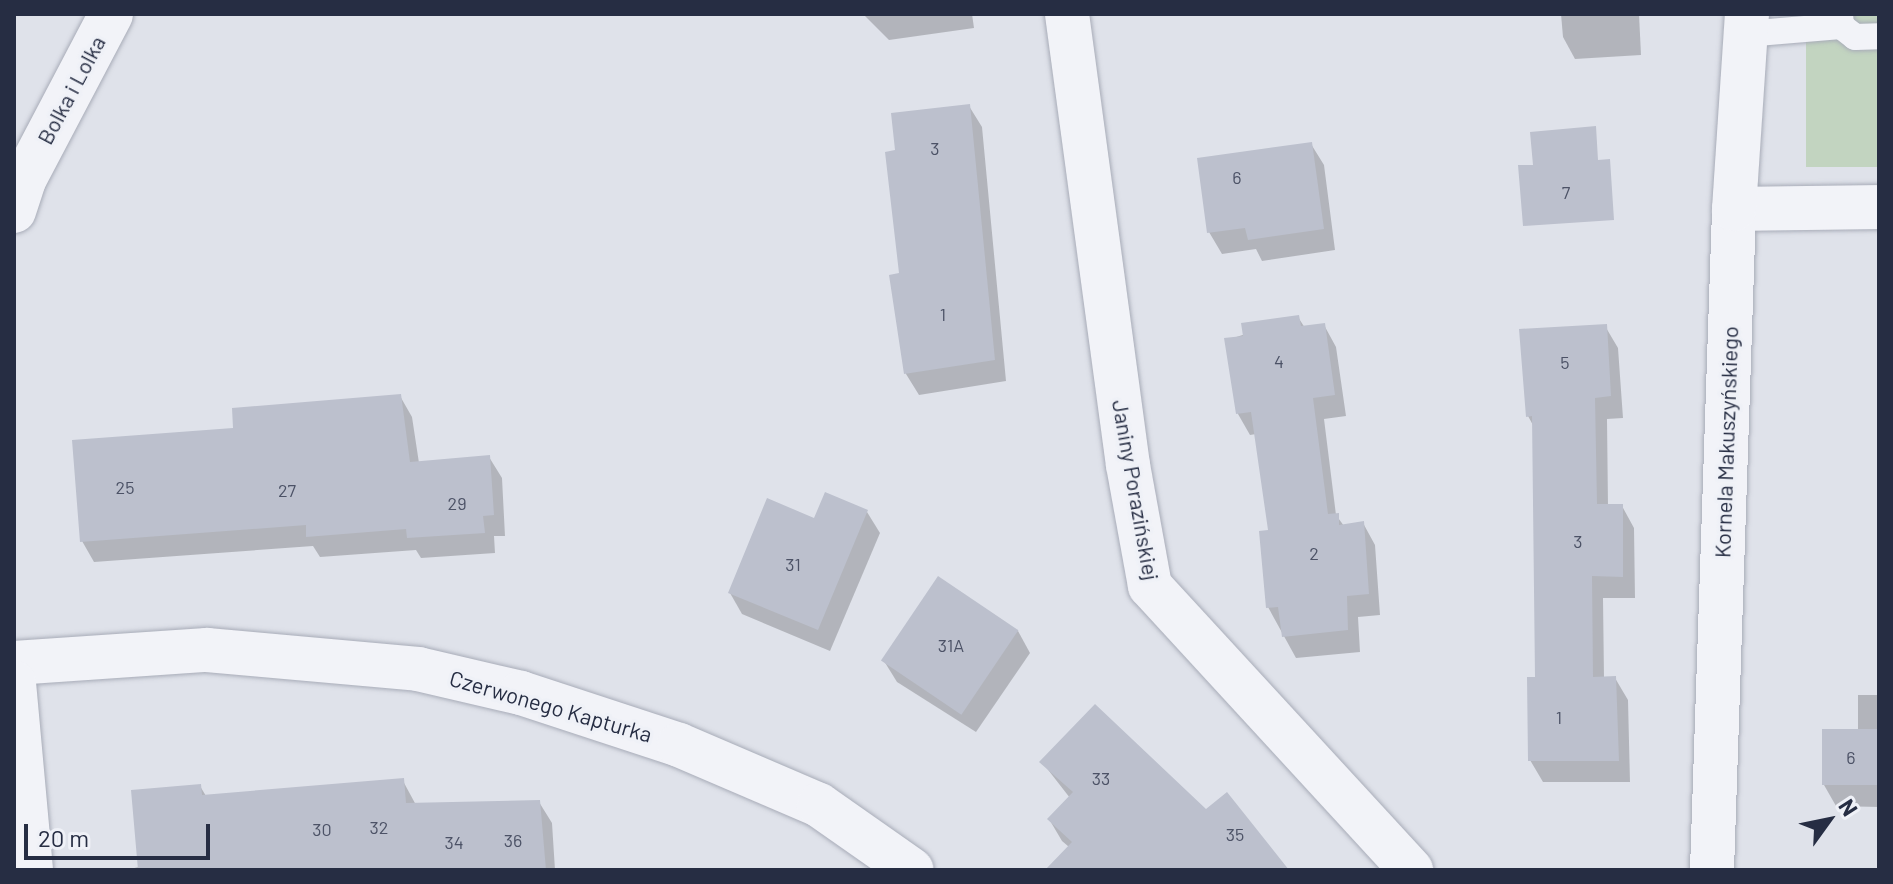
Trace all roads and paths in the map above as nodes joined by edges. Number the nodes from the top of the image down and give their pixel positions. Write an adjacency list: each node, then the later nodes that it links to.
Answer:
1 (111, 14): 8 (street, Bolka i Lolka)
2 (1067, 14): 13 (street, Janiny Porazińskiej)
3 (1841, 20): 4 (lane); 5 (lane)
4 (1746, 24): 7 (street, Kornela Makuszyńskiego)
5 (1879, 36)
6 (1879, 207): 7 (street)
7 (1734, 209): 14 (street, Kornela Makuszyńskiego)
8 (14, 211)
9 (14, 663): 12 (street, Czerwonego Kapturka)
10 (14, 683): 11 (street)
11 (31, 870)
12 (912, 870)
13 (1411, 870)
14 (1712, 870)

